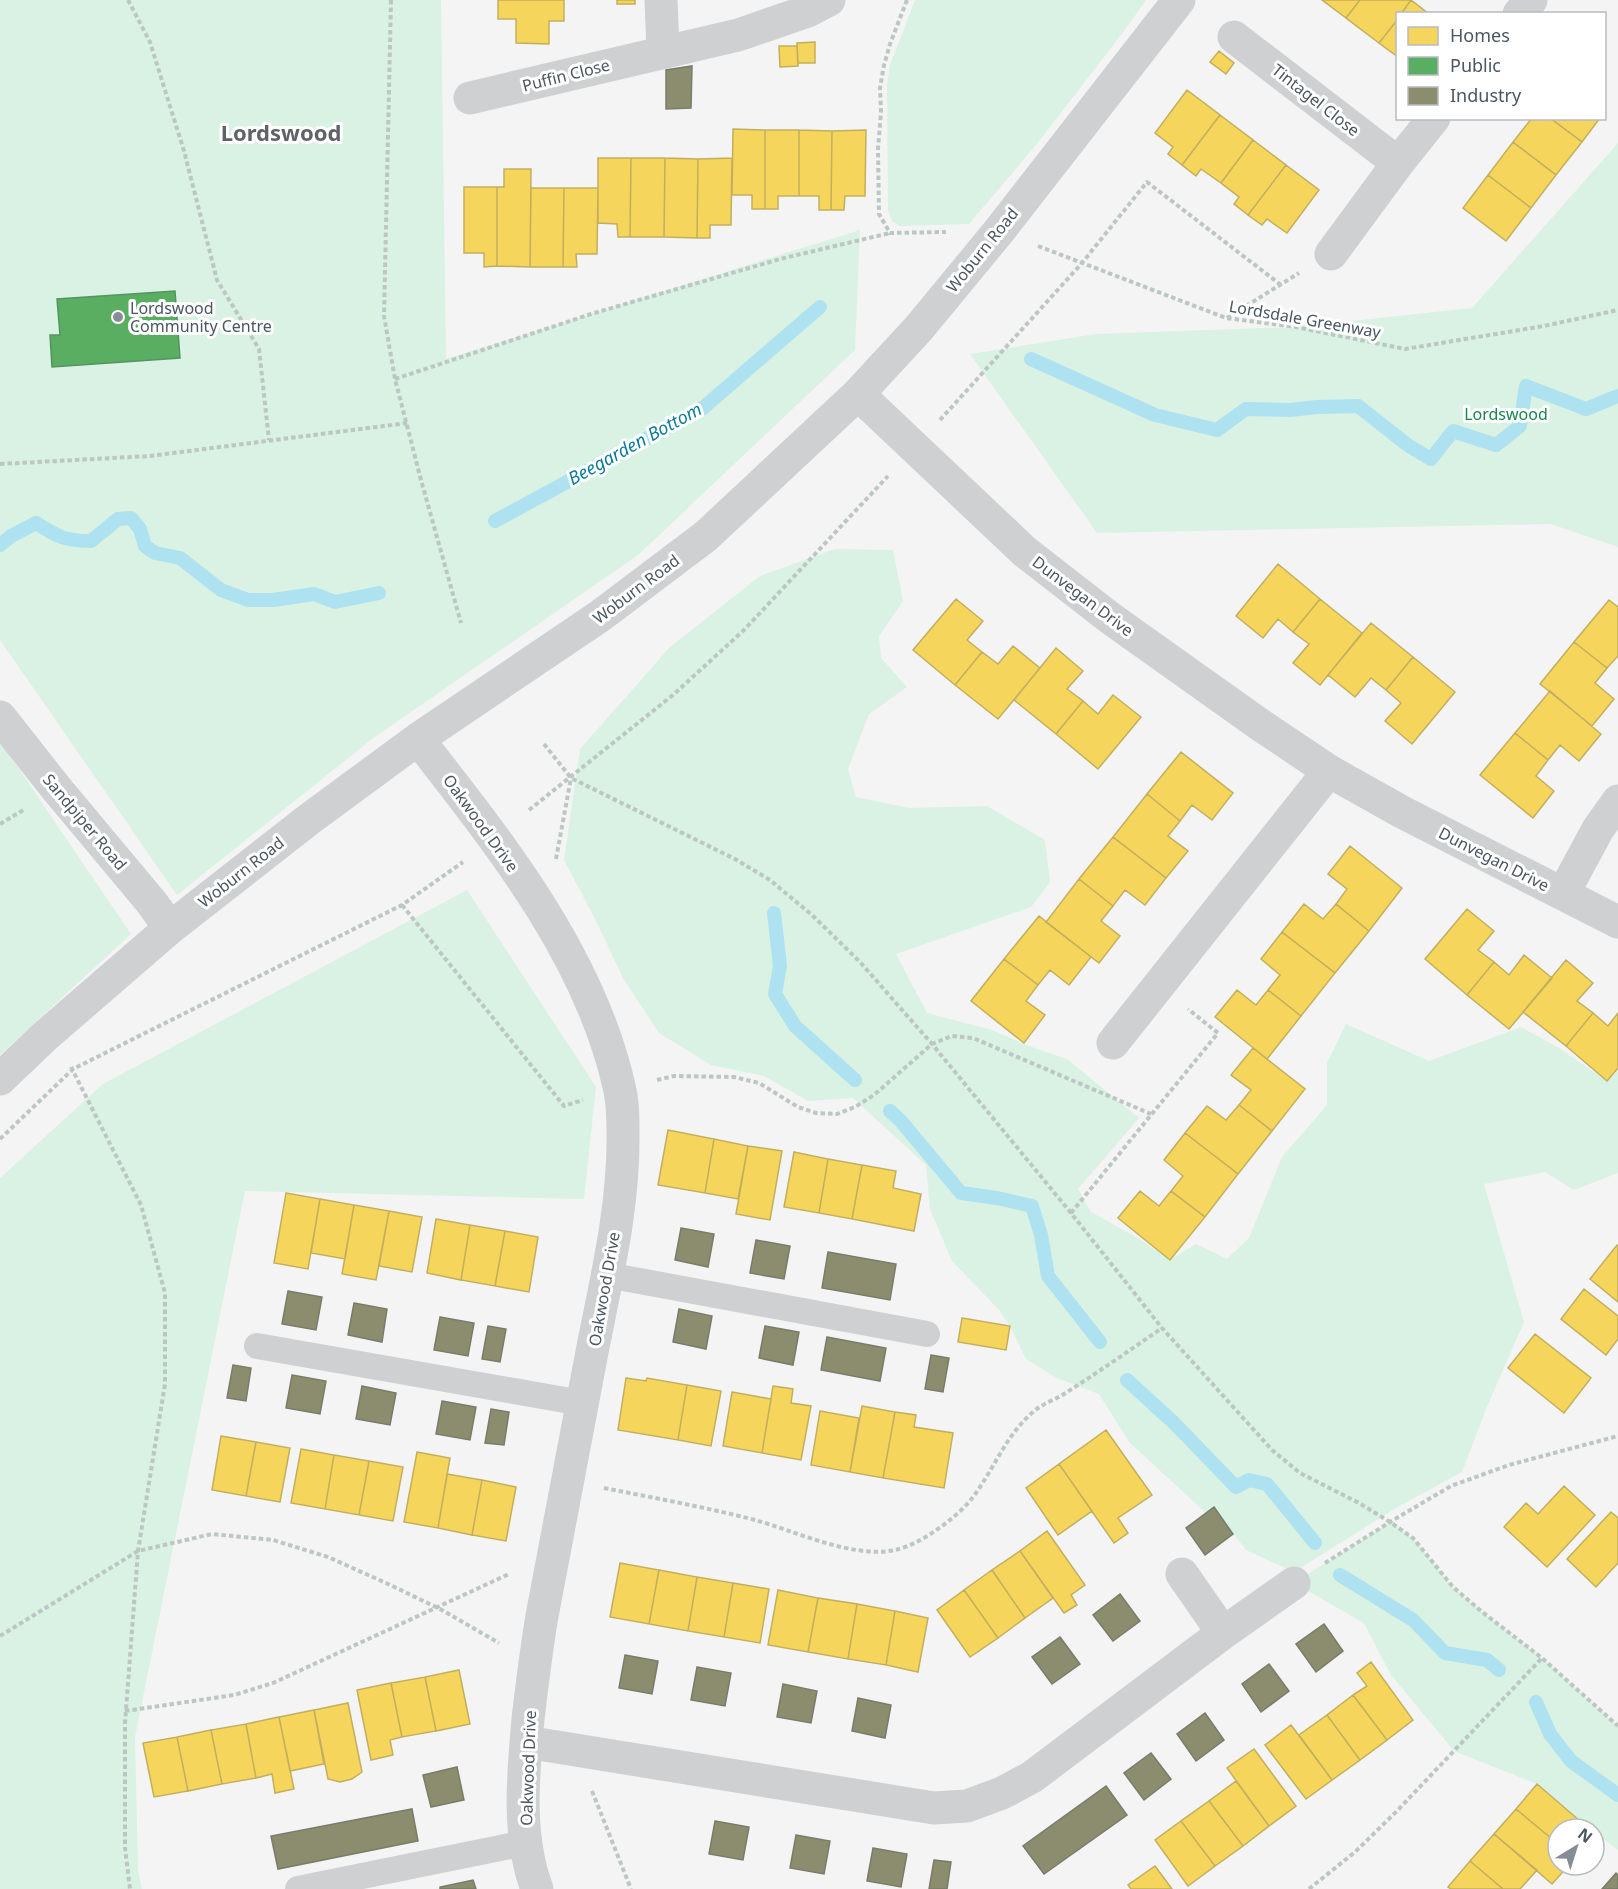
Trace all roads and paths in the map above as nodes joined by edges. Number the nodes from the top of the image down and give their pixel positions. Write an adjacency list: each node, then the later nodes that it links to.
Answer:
1 (128, 0): 24 (path)
2 (391, 0): 21 (path)
3 (662, 0): 10 (street)
4 (829, 0): 10 (street, Puffin Close)
5 (907, 0): 15 (path)
6 (1179, 0): 14 (street, Woburn Road)
7 (1531, 0): 8 (street)
8 (1521, 12)
9 (1234, 37): 13 (street, Tintagel Close)
10 (663, 51): 11 (street, Puffin Close)
11 (470, 98)
12 (1432, 120): 13 (street)
13 (1398, 163): 16 (street)
14 (999, 231): 15 (path); 17 (path, Lordsdale Greenway); 22 (street, Woburn Road)
15 (890, 233): 21 (path)
16 (1331, 254): 18 (path)
17 (1082, 263): 18 (path); 20 (path, Lordsdale Greenway); 25 (path)
18 (1281, 285): 20 (path)
19 (1618, 310): 20 (path, Lordsdale Greenway)
20 (1226, 318)
21 (395, 380): 23 (path)
22 (858, 394): 25 (street, Dunvegan Drive); 29 (street, Woburn Road)
23 (407, 423): 24 (path); 27 (path)
24 (269, 440): 26 (path)
25 (914, 448): 31 (street, Dunvegan Drive); 32 (path)
26 (0, 464)
27 (461, 623)
28 (0, 717): 40 (street, Sandpiper Road)
29 (418, 739): 38 (street, Oakwood Drive); 40 (street, Woburn Road)
30 (544, 744): 32 (path)
31 (1329, 771): 36 (street, Dunvegan Drive); 41 (street)
32 (571, 778): 34 (path); 38 (path); 44 (path)
33 (1618, 801): 36 (street, Dunvegan Drive)
34 (529, 810)
35 (464, 861): 37 (path)
36 (1563, 894): 39 (street, Dunvegan Drive)
37 (402, 905): 45 (path); 47 (path)
38 (545, 916): 47 (street, Oakwood Drive)
39 (1618, 922)
40 (170, 928): 42 (street, Woburn Road)
41 (1160, 986): 43 (street); 48 (path)
42 (44, 1037): 45 (path); 46 (street, Woburn Road)
43 (1113, 1043)
44 (932, 1044): 47 (path); 48 (path); 50 (path)
45 (73, 1069): 49 (path); 59 (path)
46 (0, 1079)
47 (620, 1088): 51 (street, Oakwood Drive)
48 (1151, 1114): 50 (path)
49 (0, 1139)
50 (1071, 1213): 52 (path)
51 (607, 1275): 53 (lane); 55 (street, Oakwood Drive)
52 (1162, 1328): 57 (path); 58 (path)
53 (927, 1334)
54 (257, 1346): 55 (lane)
55 (582, 1403): 57 (street, Oakwood Drive)
56 (1618, 1436): 58 (path)
57 (567, 1481): 60 (street, Oakwood Drive)
58 (1390, 1522): 62 (path); 66 (path)
59 (138, 1551): 63 (path); 65 (path); 68 (path)
60 (554, 1554): 63 (path); 67 (street, Oakwood Drive)
61 (1182, 1574): 64 (street)
62 (1294, 1583): 64 (street)
63 (436, 1607): 67 (path); 68 (path)
64 (1223, 1633): 71 (street)
65 (0, 1636)
66 (1542, 1658): 69 (path); 77 (path)
67 (534, 1662): 70 (street, Oakwood Drive)
68 (125, 1711): 73 (path)
69 (1618, 1726)
70 (526, 1742): 71 (street); 72 (street, Oakwood Drive)
71 (579, 1751): 76 (path)
72 (525, 1843): 74 (lane); 75 (street, Oakwood Drive)
73 (129, 1889)
74 (298, 1889)
75 (537, 1889)
76 (631, 1889)
77 (1309, 1889)

